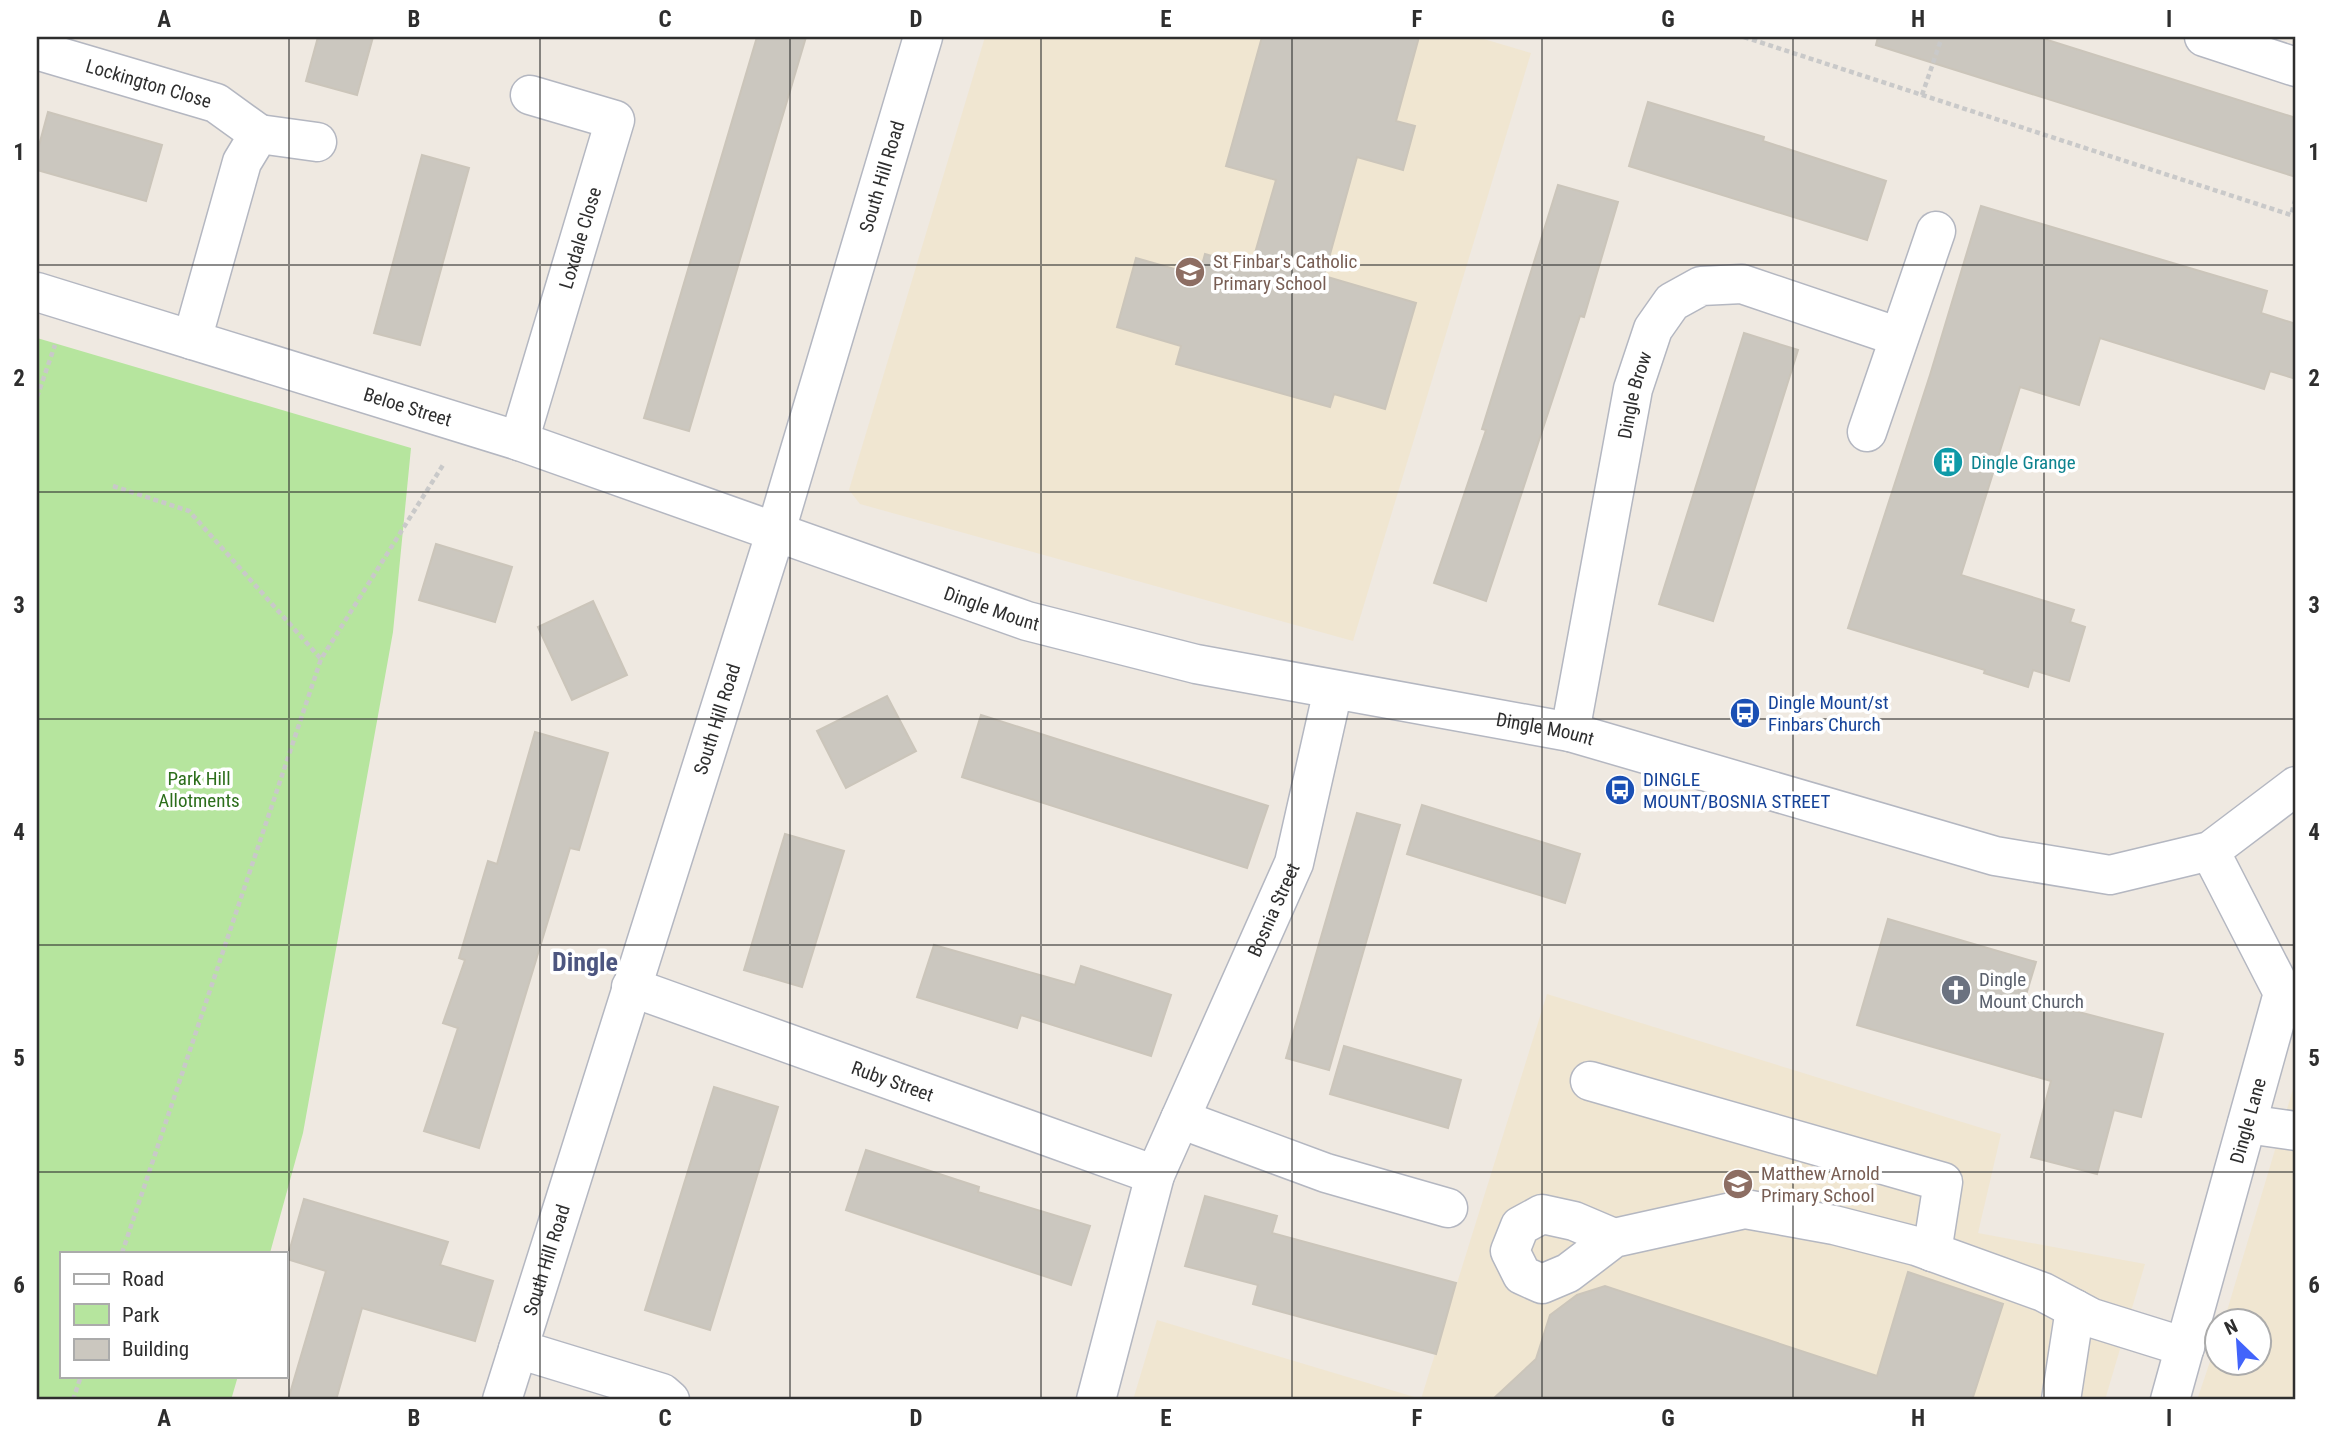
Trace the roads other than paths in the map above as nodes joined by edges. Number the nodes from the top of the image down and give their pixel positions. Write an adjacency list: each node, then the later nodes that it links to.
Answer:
1 (923, 37): 14 (street, South Hill Road)
2 (2204, 37): 4 (street)
3 (37, 42): 6 (street, Lockington Close)
4 (2296, 67)
5 (530, 95): 13 (street, Loxdale Close)
6 (259, 134): 7 (street, Lockington Close); 11 (street)
7 (317, 142)
8 (1936, 231): 10 (street)
9 (53, 297): 11 (street, Beloe Street)
10 (1899, 337): 12 (street); 16 (street, Dingle Brow)
11 (192, 340): 13 (street, Beloe Street)
12 (1867, 432)
13 (519, 441): 14 (street, Beloe Street)
14 (775, 534): 15 (street, Dingle Mount); 19 (street, South Hill Road)
15 (1333, 690): 16 (street, Dingle Mount); 21 (street, Bosnia Street)
16 (1570, 732): 18 (street, Dingle Mount)
17 (2296, 786): 18 (street, Dingle Mount)
18 (2210, 851): 22 (street, Dingle Lane)
19 (631, 987): 24 (street, Ruby Street); 30 (street, South Hill Road)
20 (1590, 1081): 27 (street)
21 (1181, 1119): 24 (street, Bosnia Street); 25 (street)
22 (2247, 1124): 23 (street); 29 (street, Dingle Lane)
23 (2296, 1131)
24 (1155, 1175): 33 (street, Bosnia Street)
25 (1448, 1208)
26 (1614, 1238): 27 (street)
27 (1932, 1252): 28 (street)
28 (2075, 1309): 29 (street); 34 (street)
29 (2185, 1347): 35 (street, Dingle Lane)
30 (518, 1349): 31 (street, South Hill Road); 32 (street)
31 (502, 1400)
32 (670, 1400)
33 (1096, 1400)
34 (2061, 1400)
35 (2170, 1400)

